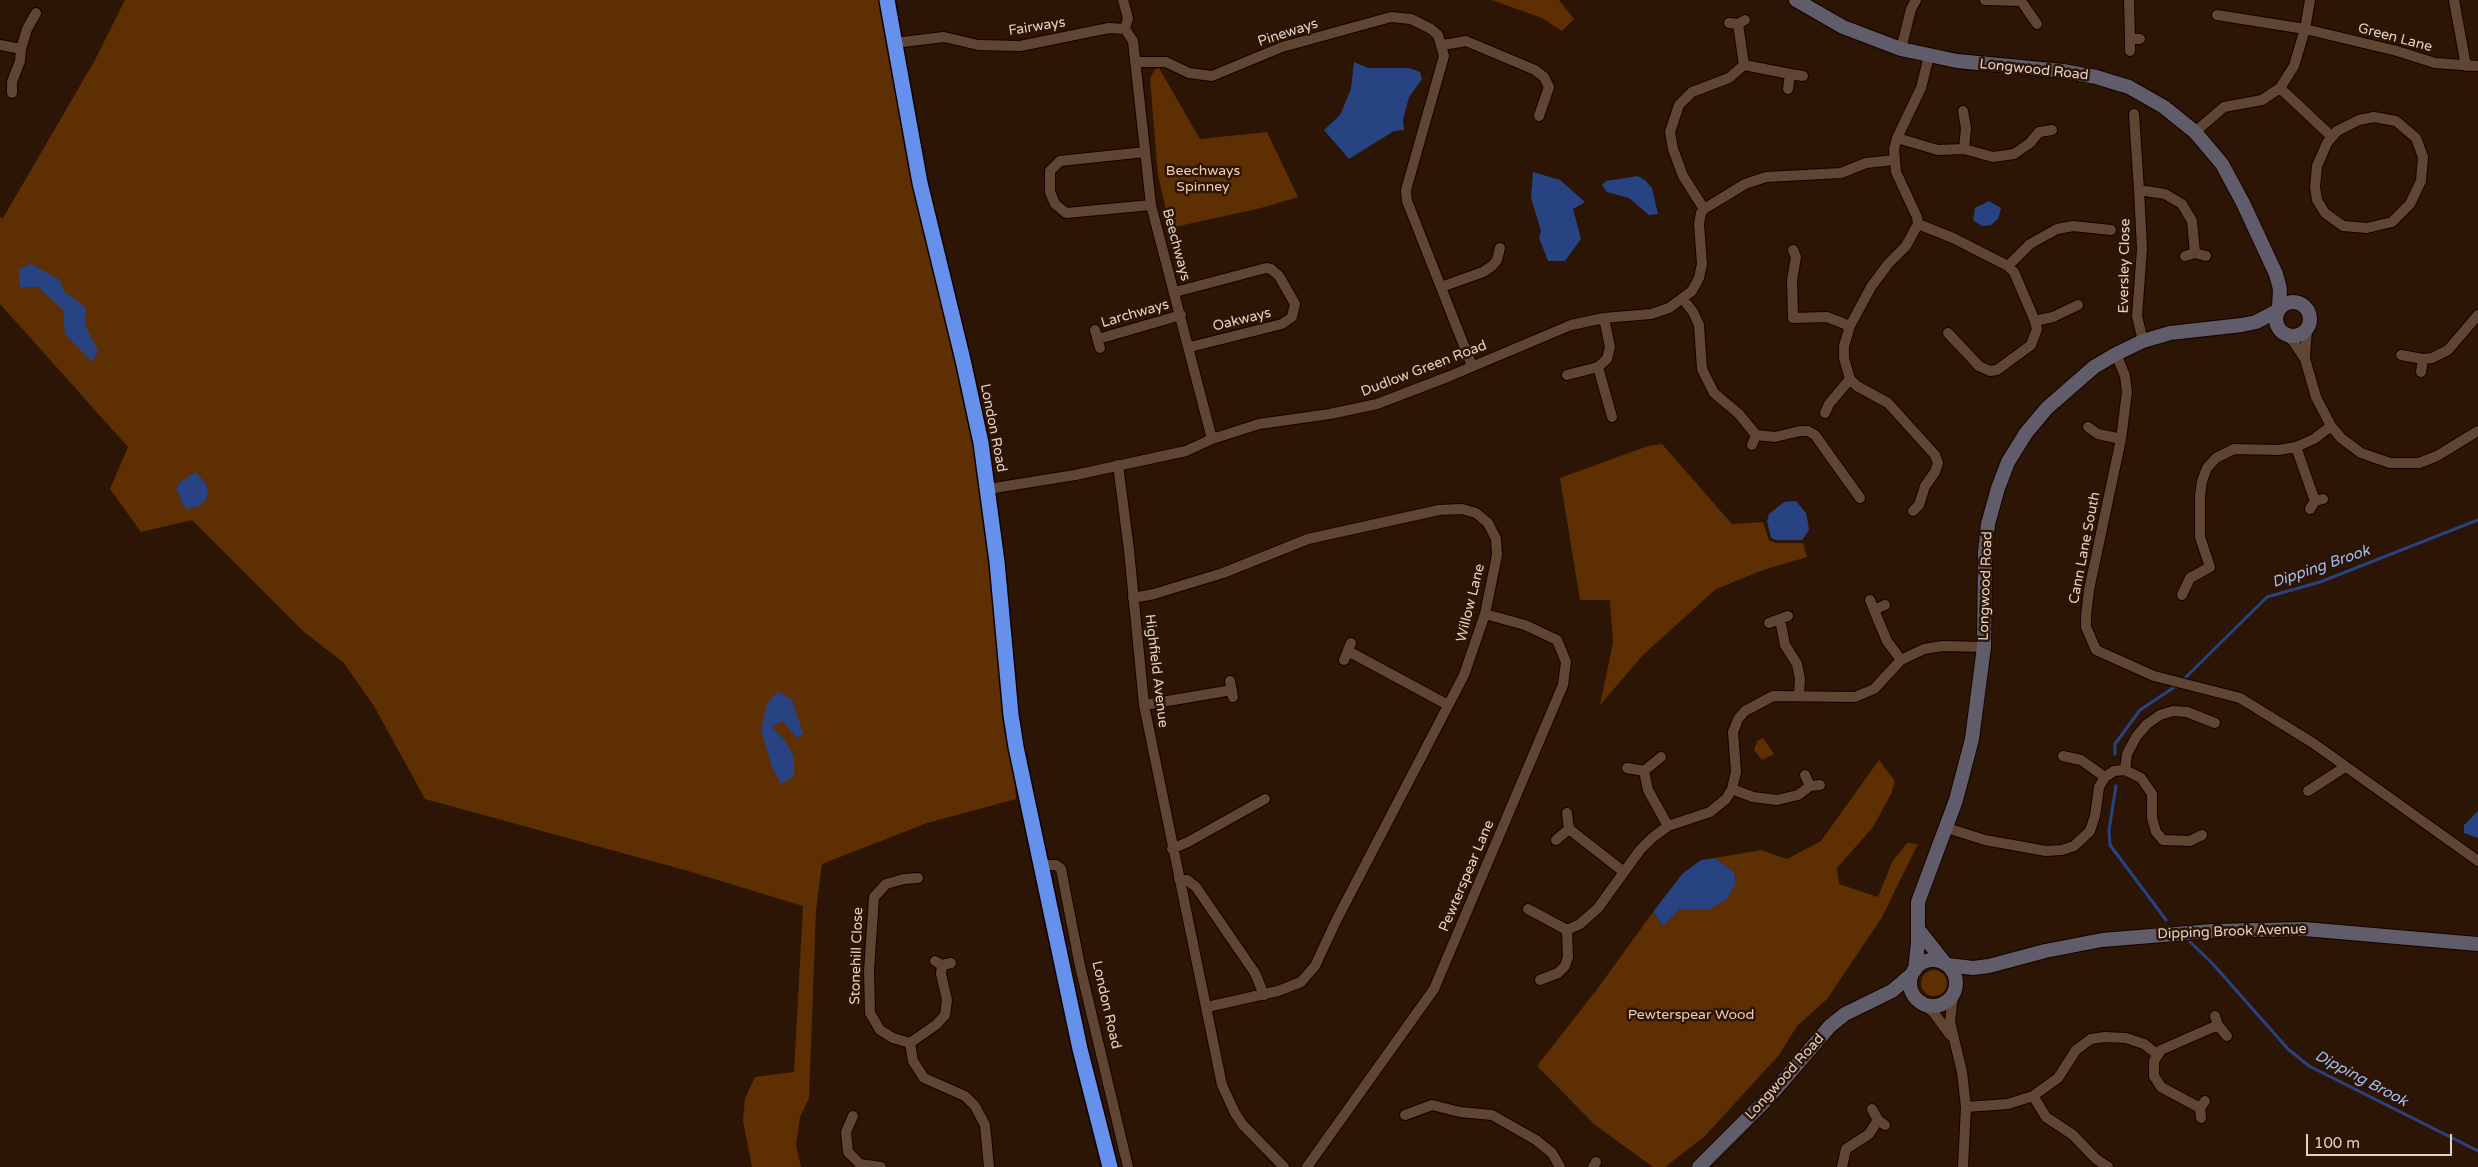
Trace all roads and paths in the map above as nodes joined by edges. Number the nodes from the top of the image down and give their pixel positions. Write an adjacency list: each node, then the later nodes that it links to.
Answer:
1 (887, 0): 15 (highway, London Road)
2 (1123, 0): 13 (street, Beechways)
3 (1796, 0): 19 (street, Longwood Road)
4 (1916, 0): 19 (street)
5 (1985, 0): 12 (street)
6 (2129, 0): 20 (street)
7 (2310, 0): 14 (street)
8 (2454, 0): 24 (street)
9 (36, 13): 18 (street)
10 (2217, 15): 14 (street, Green Lane)
11 (1737, 22): 23 (street)
12 (2037, 24)
13 (1125, 29): 15 (street, Fairways); 22 (street, Beechways)
14 (2305, 29): 24 (street, Green Lane); 28 (street)
15 (894, 43): 87 (highway, London Road)
16 (0, 45): 18 (street)
17 (1443, 46): 22 (street, Pineways); 33 (street); 51 (street)
18 (21, 49): 30 (street)
19 (1901, 49): 21 (street, Longwood Road)
20 (2130, 52)
21 (1929, 56): 35 (street, Longwood Road); 37 (street)
22 (1136, 62): 39 (street, Beechways)
23 (1744, 66): 26 (street); 43 (street)
24 (2466, 66): 25 (street, Green Lane)
25 (2478, 66)
26 (1790, 74): 27 (street); 29 (street)
27 (1803, 76)
28 (2280, 88): 35 (street); 36 (street)
29 (1788, 89)
30 (12, 93)
31 (1963, 111): 38 (street)
32 (2134, 114): 41 (street, Eversley Close)
33 (1539, 116)
34 (2052, 130): 38 (street)
35 (2195, 132): 50 (street, Longwood Road)
36 (2331, 136): 36 (street)
37 (1897, 138): 38 (street); 40 (street)
38 (1964, 149)
39 (1145, 152): 42 (street, Beechways); 42 (street)
40 (1894, 160): 43 (street); 44 (street)
41 (2139, 190): 48 (street); 67 (street, Eversley Close)
42 (1151, 205): 52 (street, Beechways)
43 (1704, 209): 53 (street, Dudlow Green Road)
44 (1918, 224): 49 (street); 62 (street)
45 (2111, 230): 49 (street)
46 (1500, 248): 51 (street)
47 (1793, 249): 62 (street)
48 (2206, 256)
49 (2008, 266): 60 (street)
50 (2276, 274): 54 (street, Longwood Road); 56 (street, Longwood Road)
51 (1441, 287): 73 (street)
52 (1175, 292): 57 (street, Beechways); 68 (street, Oakways)
53 (1683, 299): 59 (street, Dudlow Green Road); 88 (street)
54 (2303, 304): 56 (street); 63 (street)
55 (2078, 305): 60 (street)
56 (2278, 310): 61 (street, Longwood Road); 65 (street)
57 (1181, 315): 66 (street, Larchways); 68 (street, Beechways)
58 (2478, 315): 71 (street)
59 (1604, 318): 73 (street, Dudlow Green Road); 74 (street)
60 (2035, 321): 64 (street)
61 (2242, 325): 65 (street, Longwood Road); 67 (street, Longwood Road)
62 (1850, 326): 77 (street)
63 (2307, 329): 65 (street); 72 (street)
64 (1948, 333)
65 (2284, 334): 72 (street)
66 (1098, 339)
67 (2143, 341): 69 (street, Longwood Road)
68 (1190, 347): 83 (street, Beechways)
69 (2116, 354): 84 (street, Cann Lane South); 96 (street, Longwood Road)
70 (2400, 355): 71 (street)
71 (2423, 359): 75 (street)
72 (2305, 360): 80 (street)
73 (1472, 366): 83 (street, Dudlow Green Road)
74 (1598, 367): 76 (street); 79 (street)
75 (2421, 372)
76 (1566, 375)
77 (1850, 379): 78 (street); 90 (street)
78 (1825, 413)
79 (1612, 417)
80 (2331, 426): 82 (street); 85 (street)
81 (2088, 427): 84 (street)
82 (2478, 431)
83 (1212, 439): 86 (street, Dudlow Green Road)
84 (2121, 440): 107 (street, Cann Lane South)
85 (2296, 447): 89 (street); 91 (street)
86 (1118, 465): 87 (street, Dudlow Green Road); 92 (street, Highfield Avenue)
87 (988, 489): 123 (highway, London Road)
88 (1860, 498)
89 (2316, 503)
90 (1913, 511)
91 (2182, 595)
92 (1133, 598): 94 (street, Willow Lane); 101 (street, Highfield Avenue)
93 (1886, 605): 98 (street)
94 (1486, 614): 102 (street, Willow Lane); 156 (street, Pewterspear Lane)
95 (1769, 623): 100 (street)
96 (1984, 647): 98 (street); 117 (street, Longwood Road)
97 (1348, 651): 102 (street)
98 (1901, 660): 100 (street)
99 (1232, 689): 101 (street)
100 (1799, 695): 112 (street)
101 (1144, 704): 121 (street, Highfield Avenue)
102 (1448, 705): 137 (street, Willow Lane)
103 (2215, 723): 108 (street)
104 (2063, 756): 111 (street)
105 (1661, 757): 109 (street)
106 (1627, 768): 109 (street)
107 (2345, 768): 113 (street); 122 (street, Cann Lane South)
108 (2125, 770): 111 (street); 119 (street)
109 (1644, 771): 116 (street)
110 (1805, 775): 112 (street)
111 (2104, 777): 117 (street)
112 (1732, 789): 116 (street)
113 (2308, 791)
114 (1265, 799): 121 (street)
115 (1566, 813): 118 (street)
116 (1668, 826): 124 (street)
117 (1947, 828): 128 (street, Longwood Road)
118 (1569, 829): 120 (street); 124 (street)
119 (2202, 835)
120 (1556, 840)
121 (1172, 849): 126 (street, Highfield Avenue)
122 (2478, 861)
123 (1042, 865): 153 (highway, London Road); 154 (street, London Road)
124 (1624, 872): 129 (street)
125 (920, 878): 143 (street, Stonehill Close)
126 (1179, 879): 137 (street); 140 (street, Highfield Avenue)
127 (1528, 910): 129 (street)
128 (1918, 929): 132 (street); 134 (street, Longwood Road)
129 (1567, 930): 135 (street)
130 (2478, 944): 133 (street, Dipping Brook Avenue)
131 (943, 963): 143 (street)
132 (1946, 964): 133 (street, Dipping Brook Avenue); 134 (street); 136 (street)
133 (1989, 966): 136 (street, Dipping Brook Avenue)
134 (1913, 972): 138 (street, Longwood Road); 139 (street)
135 (1540, 980)
136 (1954, 994): 139 (street); 142 (street)
137 (1264, 995): 140 (street)
138 (1878, 999): 139 (street, Longwood Road); 158 (street, Longwood Road)
139 (1920, 1002): 142 (street)
140 (1207, 1007): 155 (street, Highfield Avenue)
141 (2226, 1036): 144 (street)
142 (1952, 1038): 146 (street)
143 (910, 1044): 152 (street)
144 (2157, 1054): 145 (street); 149 (street)
145 (2033, 1096): 146 (street); 161 (street)
146 (1966, 1107): 160 (street)
147 (1409, 1109): 157 (street)
148 (1872, 1109): 159 (street)
149 (2202, 1109)
150 (854, 1114): 151 (street)
151 (881, 1167)
152 (989, 1167)
153 (1110, 1167)
154 (1128, 1167)
155 (1284, 1167)
156 (1307, 1167)
157 (1560, 1167)
158 (1699, 1167)
159 (1842, 1167)
160 (1963, 1167)
161 (2108, 1167)

